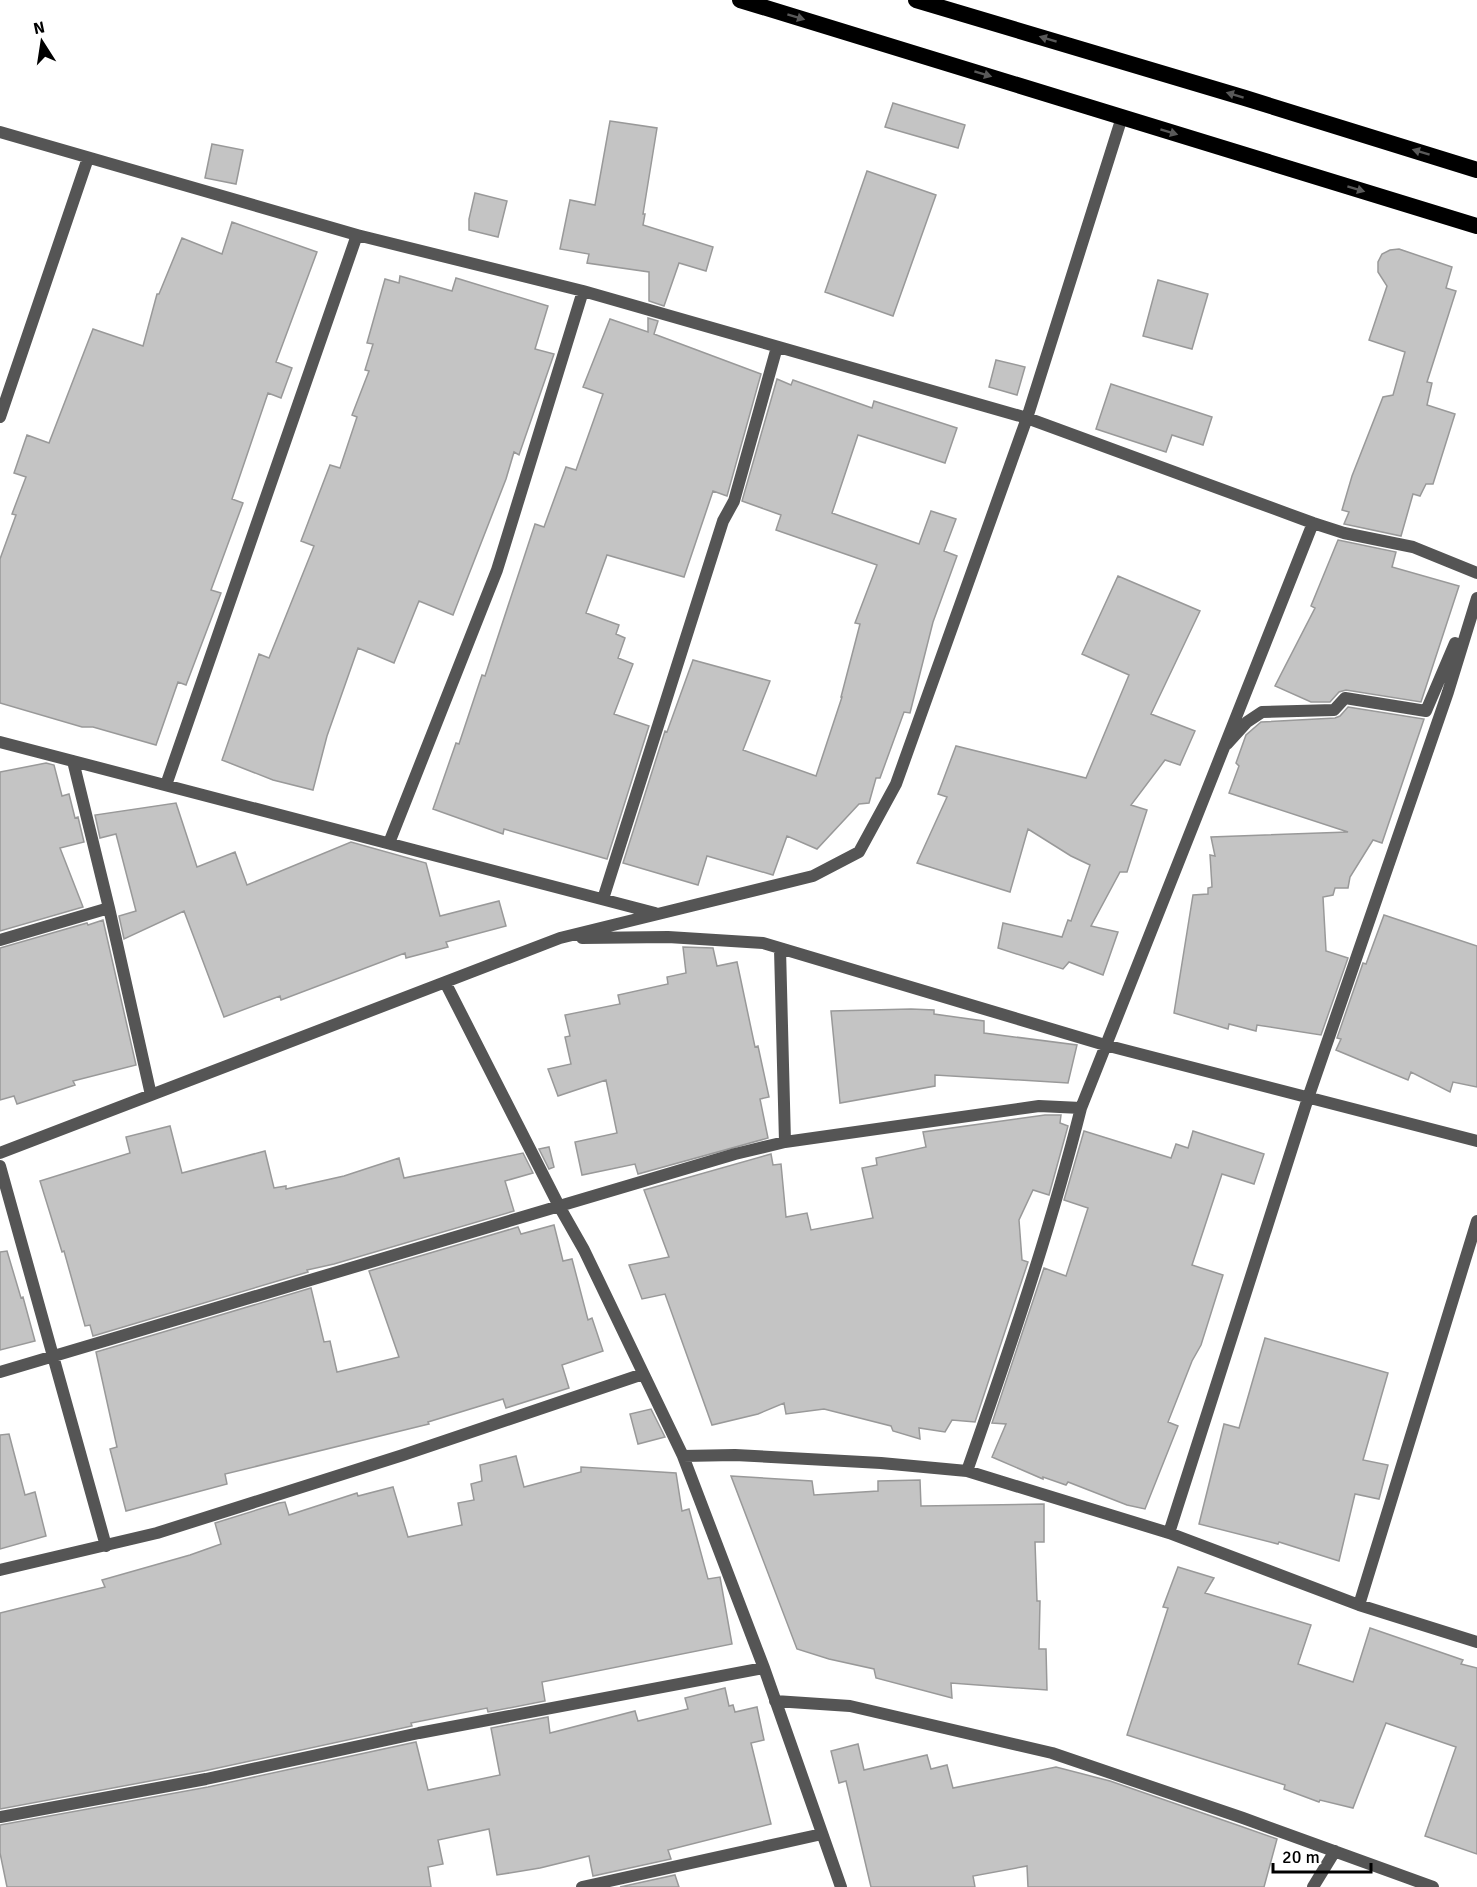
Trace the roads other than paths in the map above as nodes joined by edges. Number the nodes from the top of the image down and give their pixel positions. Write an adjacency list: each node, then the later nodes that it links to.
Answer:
1 (740, 0): 3 (highway, one-way to 3)
2 (916, 0): 6 (highway, one-way to 2)
3 (1122, 117): 7 (highway, one-way to 7); 12 (street)
4 (0, 132): 5 (street)
5 (88, 158): 8 (street); 11 (street)
6 (1477, 170)
7 (1477, 226)
8 (357, 235): 9 (street); 20 (street)
9 (583, 291): 10 (street); 21 (street)
10 (777, 346): 12 (street); 22 (street)
11 (0, 417)
12 (1027, 418): 13 (street); 24 (street)
13 (1313, 523): 14 (street); 18 (street)
14 (1477, 573)
15 (1477, 593): 18 (street)
16 (1477, 598): 31 (street)
17 (0, 742): 19 (street)
18 (1222, 749): 29 (street)
19 (73, 761): 20 (street); 23 (street)
20 (166, 785): 21 (street)
21 (389, 843): 22 (street)
22 (603, 899): 24 (street)
23 (109, 909): 26 (street); 30 (street)
24 (658, 914): 25 (street)
25 (560, 938): 27 (street); 28 (street)
26 (0, 940)
27 (780, 948): 29 (street); 34 (street)
28 (445, 982): 30 (street); 37 (street)
29 (1105, 1045): 31 (street); 32 (street)
30 (151, 1095): 35 (street)
31 (1308, 1098): 33 (street); 44 (street)
32 (1081, 1108): 34 (street); 43 (street)
33 (1477, 1141)
34 (785, 1142): 37 (street)
35 (0, 1153)
36 (0, 1166): 39 (street)
37 (558, 1206): 39 (street); 41 (street)
38 (1477, 1221): 47 (street)
39 (53, 1356): 40 (street); 45 (street)
40 (0, 1372)
41 (643, 1374): 42 (street); 45 (street)
42 (683, 1456): 43 (street); 49 (street)
43 (968, 1471): 44 (street)
44 (1169, 1533): 47 (street)
45 (106, 1546): 46 (street)
46 (0, 1570)
47 (1359, 1605): 48 (street)
48 (1477, 1642)
49 (764, 1668): 50 (street); 51 (street)
50 (776, 1701): 52 (street); 53 (street)
51 (0, 1817)
52 (822, 1834): 54 (street); 55 (street)
53 (1335, 1851): 56 (street); 57 (street)
54 (582, 1887)
55 (841, 1887)
56 (1313, 1887)
57 (1433, 1887)

